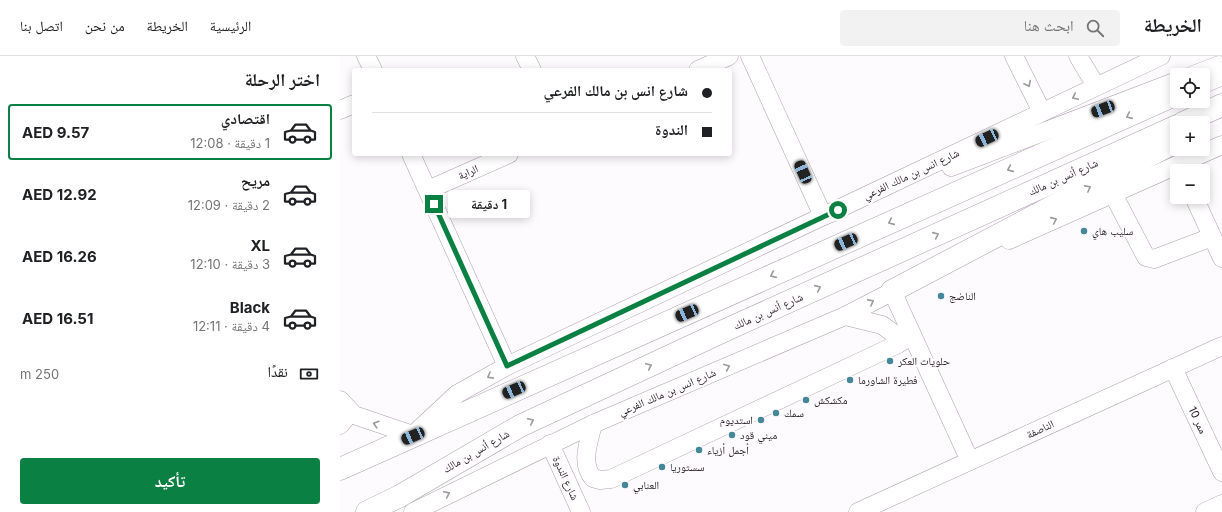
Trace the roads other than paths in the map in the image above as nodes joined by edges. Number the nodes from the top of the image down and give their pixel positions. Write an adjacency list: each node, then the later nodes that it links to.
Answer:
1 (366, 56): 10 (street)
2 (525, 56): 11 (street)
3 (729, 56): 12 (street)
4 (750, 56): 36 (street)
5 (1014, 56): 22 (street, one-way to 22)
6 (1078, 56): 17 (street)
7 (1160, 56): 8 (street, شارع انس بن مالك الفرعي)
8 (1132, 62): 17 (street, شارع انس بن مالك الفرعي)
9 (1222, 64): 13 (street)
10 (372, 68)
11 (531, 68)
12 (702, 68)
13 (1210, 69)
14 (1222, 74): 15 (main road)
15 (1210, 79)
16 (1170, 84): 36 (street)
17 (1096, 86): 22 (street, شارع انس بن مالك الفرعي, one-way to 22)
18 (1170, 97): 48 (main road, one-way to 48)
19 (352, 105): 21 (street)
20 (1222, 105): 23 (main road)
21 (340, 110)
22 (1042, 112): 36 (street, شارع انس بن مالك الفرعي)
23 (1198, 116)
24 (1222, 117): 25 (main road)
25 (1210, 123)
26 (1170, 129): 53 (main road, شارع أنس بن مالك, one-way to 26)
27 (1170, 144): 39 (main road, one-way to 27)
28 (1222, 145): 31 (street, شارع انس بن مالك الفرعي)
29 (412, 156): 33 (street)
30 (504, 156): 33 (street, الراية)
31 (1188, 164)
32 (1170, 172): 34 (street, شارع انس بن مالك الفرعي)
33 (428, 190): 43 (street)
34 (1113, 194): 37 (street); 39 (street, شارع انس بن مالك الفرعي, one-way to 34)
35 (1197, 204): 37 (street)
36 (823, 216): 43 (street, شارع انس بن مالك الفرعي)
37 (1212, 237): 38 (street)
38 (1222, 258)
39 (892, 291): 40 (street, شارع انس بن مالك الفرعي, one-way to 39); 41 (street)
40 (845, 316): 41 (street); 46 (street, شارع انس بن مالك الفرعي, one-way to 40)
41 (905, 339): 46 (street); 50 (street)
42 (1222, 346): 44 (street, الناصفة)
43 (507, 366): 48 (street, شارع انس بن مالك الفرعي, one-way to 48)
44 (1173, 368): 50 (street, الناصفة); 52 (street, ممر 10)
45 (341, 402): 47 (street); 48 (street, one-way to 45)
46 (593, 424): 49 (street, شارع انس بن مالك الفرعي); 53 (street)
47 (340, 425)
48 (413, 436): 51 (main road)
49 (550, 444): 53 (street, شارع انس بن مالك الفرعي, one-way to 49); 56 (street, شارع الندوة)
50 (970, 461): 57 (street, الناصفة)
51 (340, 469)
52 (1222, 472)
53 (406, 504): 55 (main road, شارع أنس بن مالك)
54 (1222, 504): 58 (street)
55 (367, 512)
56 (581, 512)
57 (858, 512)
58 (1205, 512)

